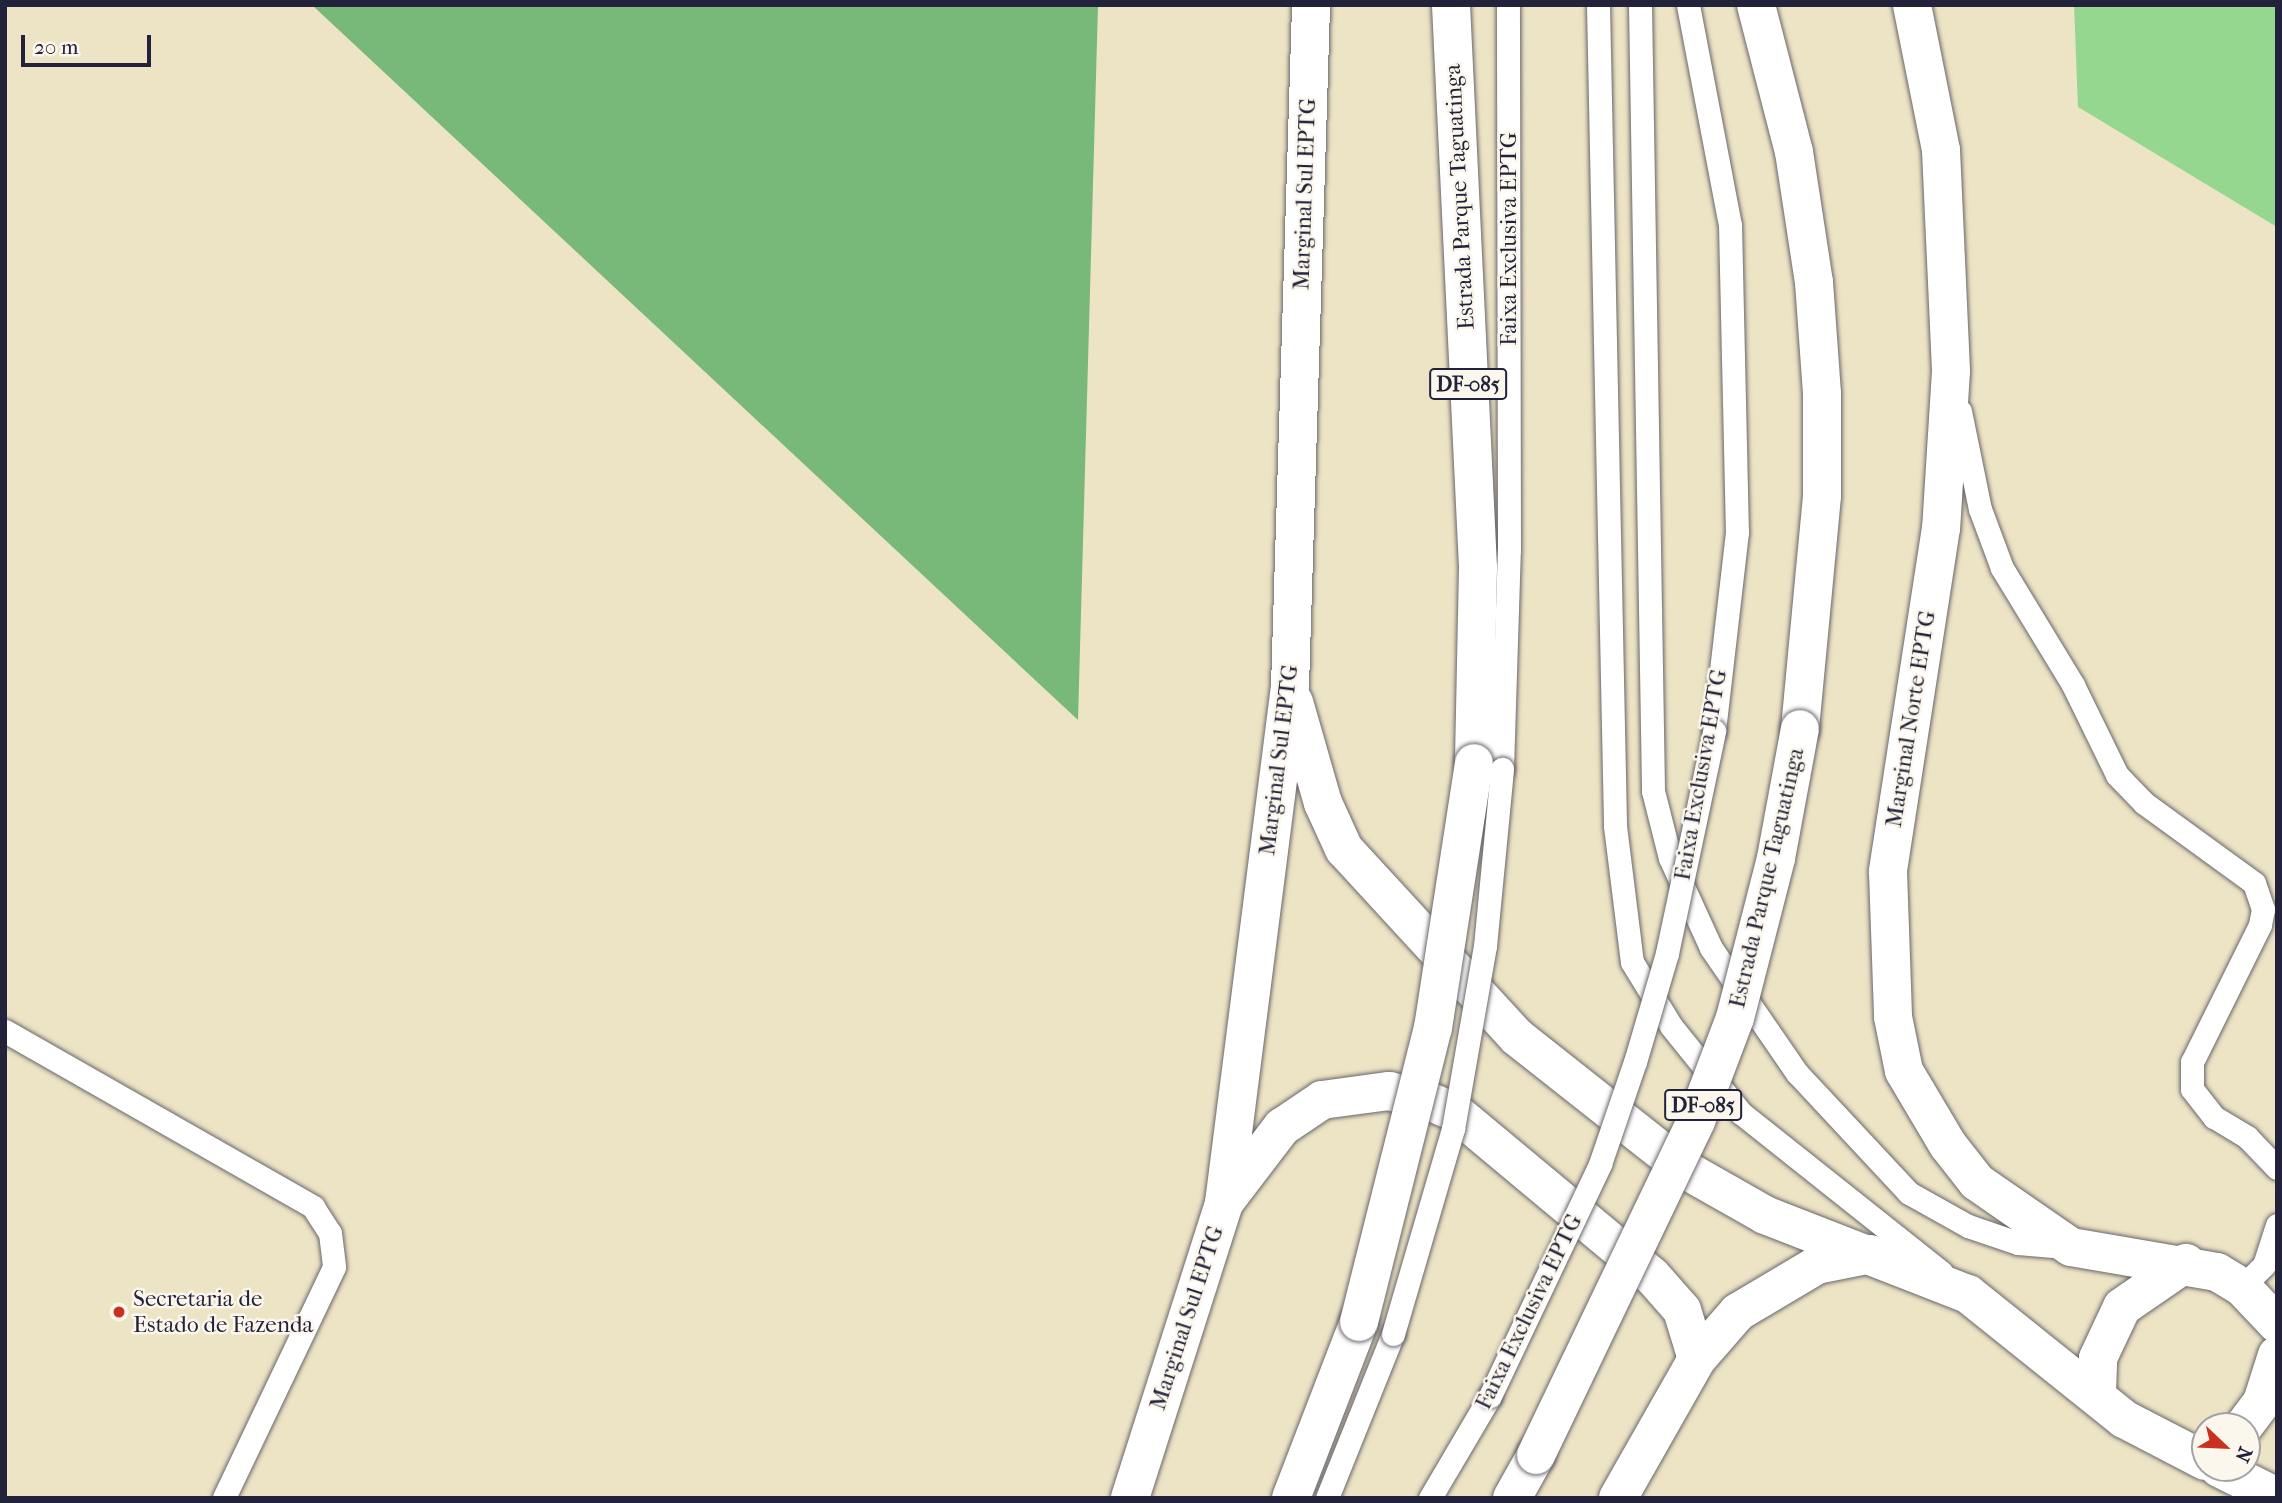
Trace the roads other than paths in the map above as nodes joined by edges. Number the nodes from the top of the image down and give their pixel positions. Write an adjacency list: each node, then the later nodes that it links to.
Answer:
1 (1311, 5): 10 (main road, Marginal Sul EPTG)
2 (1451, 5): 11 (main road, Estrada Parque Taguatinga / DF-085)
3 (1508, 5): 11 (lane, Faixa Exclusiva EPTG)
4 (1598, 5): 20 (lane)
5 (1640, 5): 16 (lane)
6 (1688, 5): 34 (lane, Faixa Exclusiva EPTG, bridge)
7 (1756, 5): 35 (main road, Estrada Parque Taguatinga / DF-085, bridge)
8 (1912, 5): 9 (main road, Marginal Norte EPTG)
9 (1951, 370): 13 (lane); 16 (main road, Marginal Norte EPTG)
10 (1290, 686): 14 (main road, Marginal Sul EPTG); 17 (main road)
11 (1488, 766): 22 (main road, Estrada Parque Taguatinga / DF-085, bridge)
12 (5, 1031): 30 (lane)
13 (2277, 1168)
14 (1224, 1203): 24 (main road); 31 (main road, Marginal Sul EPTG)
15 (2277, 1225): 19 (lane)
16 (2071, 1247): 18 (main road, Marginal Norte EPTG)
17 (1871, 1254): 20 (main road); 24 (main road)
18 (2186, 1263): 19 (main road, Marginal Norte EPTG); 25 (main road)
19 (2242, 1287): 21 (main road)
20 (1968, 1294): 25 (main road)
21 (2277, 1324)
22 (1376, 1328): 32 (main road, Estrada Parque Taguatinga / DF-085); 33 (lane)
23 (2277, 1355): 26 (main road)
24 (1697, 1359): 36 (main road)
25 (2097, 1393): 27 (main road)
26 (2254, 1412)
27 (2191, 1455)
28 (2247, 1482): 29 (main road)
29 (2277, 1497)
30 (224, 1498)
31 (1130, 1498)
32 (1291, 1498)
33 (1328, 1498)
34 (1430, 1498)
35 (1512, 1498)
36 (1618, 1498)

